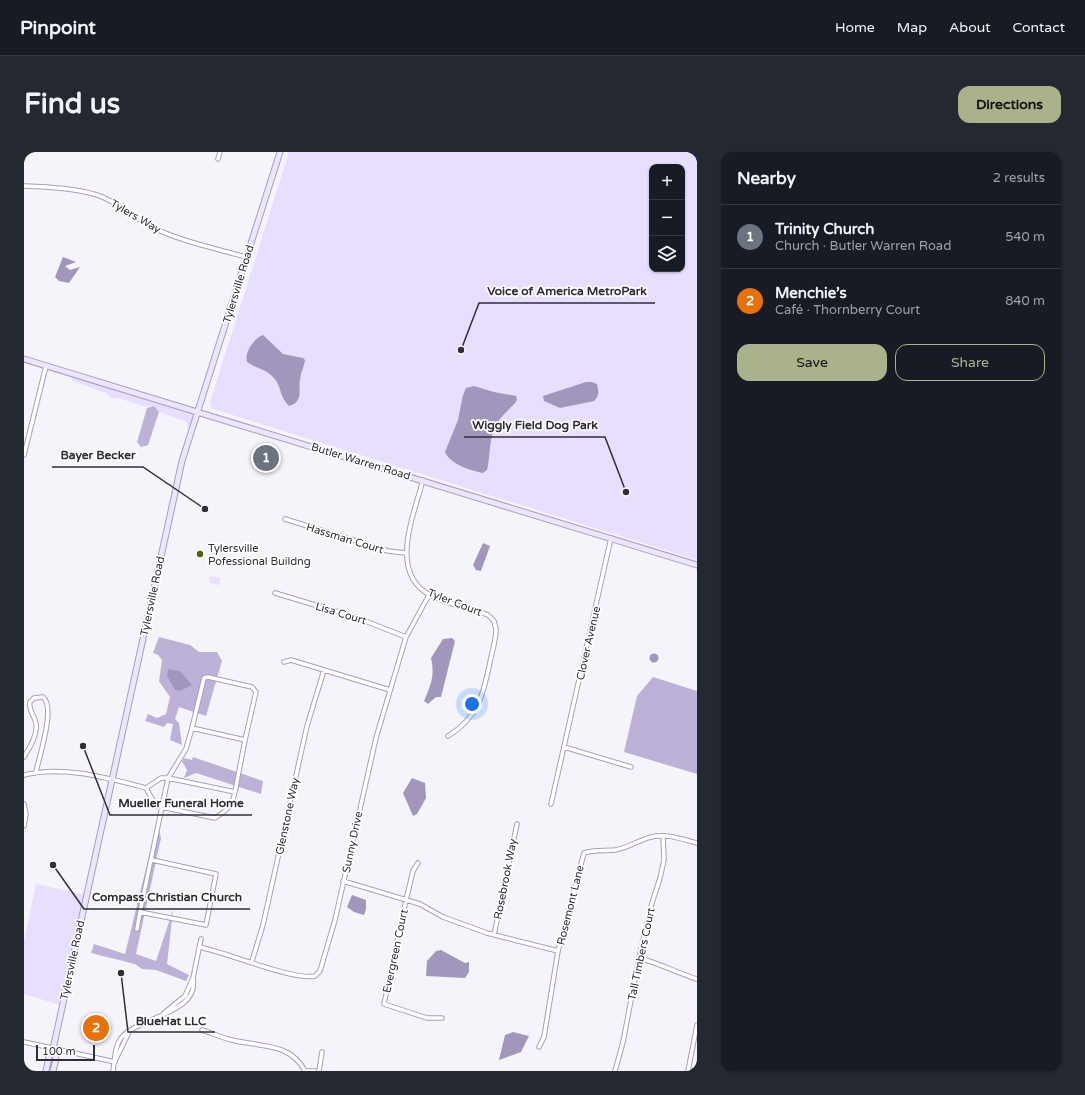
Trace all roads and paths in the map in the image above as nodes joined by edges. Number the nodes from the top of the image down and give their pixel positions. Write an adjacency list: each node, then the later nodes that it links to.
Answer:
1 (220, 152): 3 (street)
2 (280, 152): 5 (main road, Tylersville Road)
3 (218, 159)
4 (24, 186): 5 (street, Tylers Way)
5 (246, 257): 8 (main road, Tylersville Road)
6 (24, 359): 7 (main road, Butler Warren Road)
7 (46, 366): 8 (main road, Butler Warren Road); 9 (street)
8 (197, 412): 10 (main road, Butler Warren Road); 30 (main road, Tylersville Road)
9 (24, 455)
10 (423, 480): 12 (main road, Butler Warren Road); 13 (street, Tyler Court)
11 (285, 519): 13 (street, Hassman Court)
12 (611, 538): 14 (main road, Butler Warren Road); 24 (street, Clover Avenue)
13 (406, 553): 16 (street, Tyler Court)
14 (697, 565)
15 (275, 593): 17 (street, Lisa Court)
16 (429, 595): 17 (street, Sunny Drive); 22 (street, Tyler Court)
17 (406, 637): 20 (street, Sunny Drive)
18 (284, 662): 19 (street)
19 (324, 670): 20 (street); 51 (street, Glenstone Way)
20 (390, 690): 42 (street, Sunny Drive)
21 (192, 728): 23 (street); 23 (street); 29 (street)
22 (448, 736)
23 (245, 740): 32 (street)
24 (564, 747): 26 (street); 34 (street, Clover Avenue)
25 (24, 757): 27 (street)
26 (631, 767)
27 (36, 772): 28 (street); 30 (street)
28 (24, 775)
29 (168, 778): 31 (street); 32 (street); 35 (street)
30 (111, 780): 31 (street); 58 (main road, Tylersville Road)
31 (146, 788): 35 (street)
32 (235, 792): 35 (street)
33 (24, 804): 37 (street)
34 (552, 804)
35 (162, 809): 40 (street)
36 (517, 824): 46 (street, Rosebrook Way)
37 (24, 826)
38 (663, 836): 39 (street, Rosemont Lane); 49 (street, Rosemont Lane); 50 (street, Tall Timbers Court)
39 (697, 843)
40 (152, 860): 44 (street); 44 (street)
41 (418, 863): 43 (street, Evergreen Court)
42 (343, 881): 43 (street, Rosebrook Way); 51 (street, Sunny Drive)
43 (406, 900): 46 (street, Rosebrook Way); 53 (street, Evergreen Court)
44 (140, 912): 45 (street)
45 (136, 929)
46 (494, 935): 49 (street, Rosebrook Way)
47 (201, 939): 48 (street)
48 (199, 947): 51 (street, Sunny Drive); 60 (street)
49 (558, 951): 57 (street, Rosemont Lane)
50 (639, 958): 52 (street); 67 (street, Tall Timbers Court)
51 (252, 961)
52 (697, 979)
53 (442, 1018)
54 (697, 1025): 68 (street)
55 (202, 1030): 64 (street)
56 (24, 1042): 58 (street)
57 (539, 1047)
58 (53, 1049): 60 (street); 61 (main road, Tylersville Road); 62 (main road, Tylersville Road)
59 (322, 1052): 66 (street)
60 (115, 1062): 63 (street)
61 (46, 1071)
62 (53, 1071)
63 (113, 1071)
64 (305, 1071): 65 (street)
65 (315, 1071)
66 (319, 1071)
67 (614, 1071)
68 (688, 1071)

